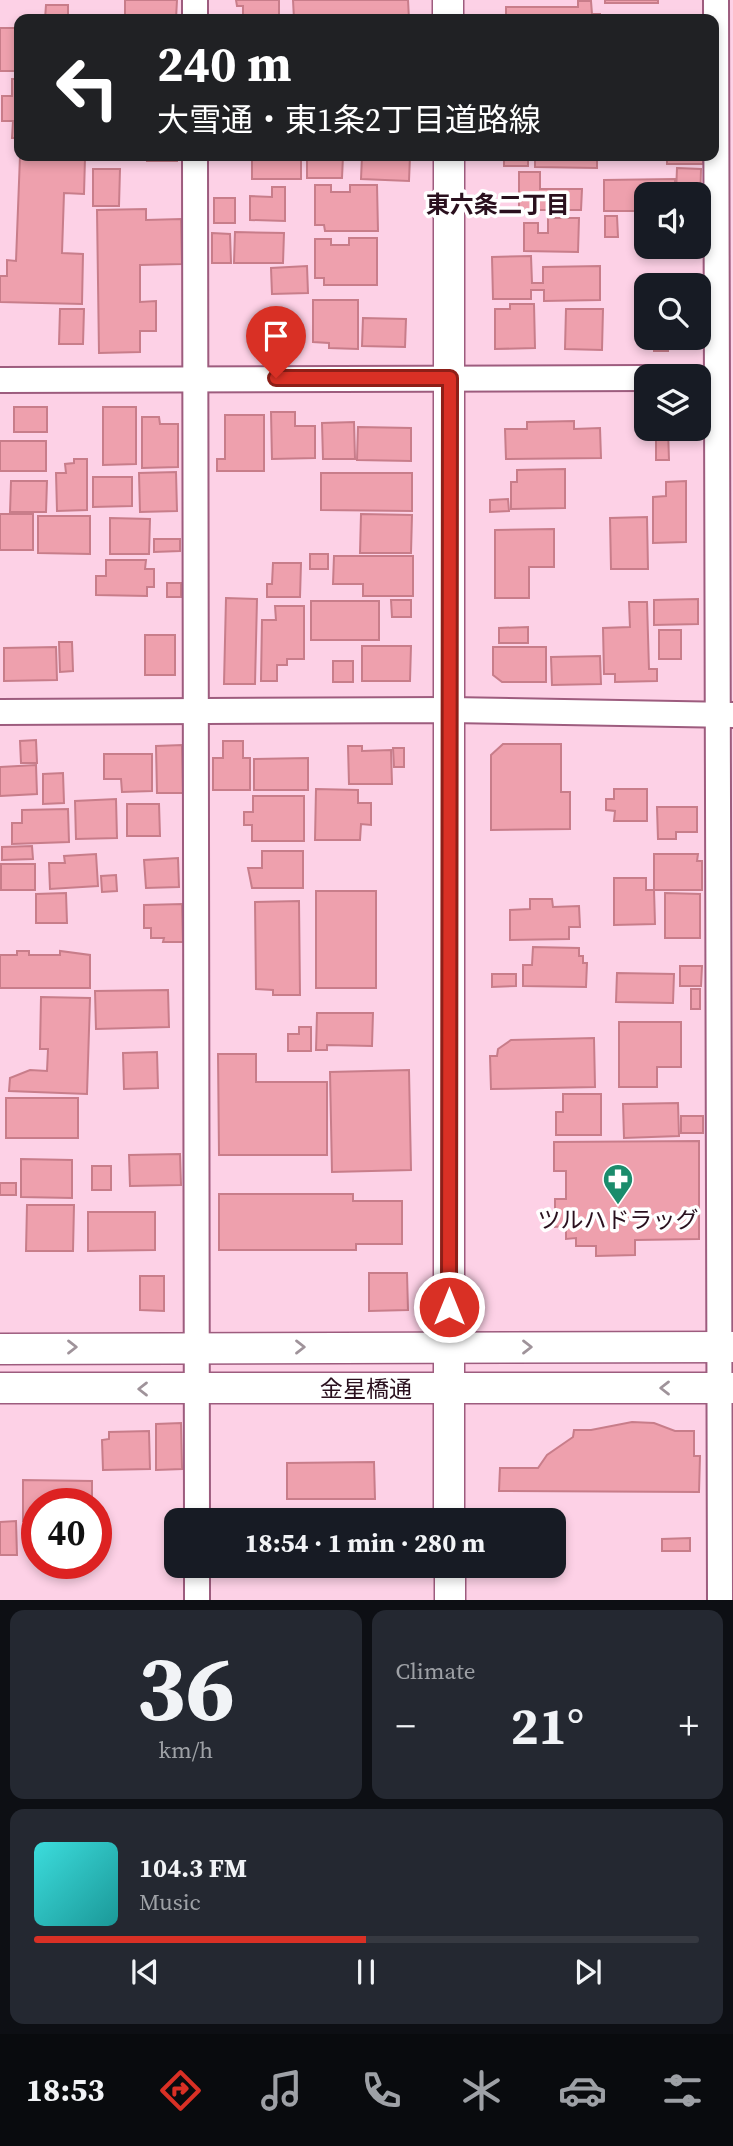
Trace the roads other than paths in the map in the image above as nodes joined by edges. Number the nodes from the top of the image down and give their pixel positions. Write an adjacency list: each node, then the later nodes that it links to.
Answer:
1 (195, 161): 4 (street)
2 (449, 161): 5 (street)
3 (716, 161): 7 (street)
4 (194, 377): 5 (street); 8 (street); 11 (street)
5 (450, 378): 6 (street); 9 (street)
6 (634, 378)
7 (716, 378): 12 (street)
8 (0, 380)
9 (450, 710): 11 (street); 12 (street); 13 (street)
10 (0, 712): 11 (street)
11 (197, 712): 15 (street)
12 (727, 715): 14 (street)
13 (449, 1347): 14 (street, 金星橋通, one-way to 14); 15 (street, 金星橋通, one-way to 13); 18 (street)
14 (727, 1347): 19 (street)
15 (198, 1348): 16 (street, 金星橋通, one-way to 15); 20 (street)
16 (0, 1349)
17 (0, 1388): 20 (street, 金星橋通, one-way to 17)
18 (449, 1388): 19 (street, 金星橋通, one-way to 18); 20 (street, 金星橋通); 22 (street)
19 (727, 1388): 27 (street)
20 (198, 1389): 21 (street)
21 (197, 1508)
22 (449, 1508)
23 (197, 1578): 25 (street)
24 (450, 1578): 26 (street)
25 (197, 1600)
26 (450, 1600)
27 (720, 1600)

